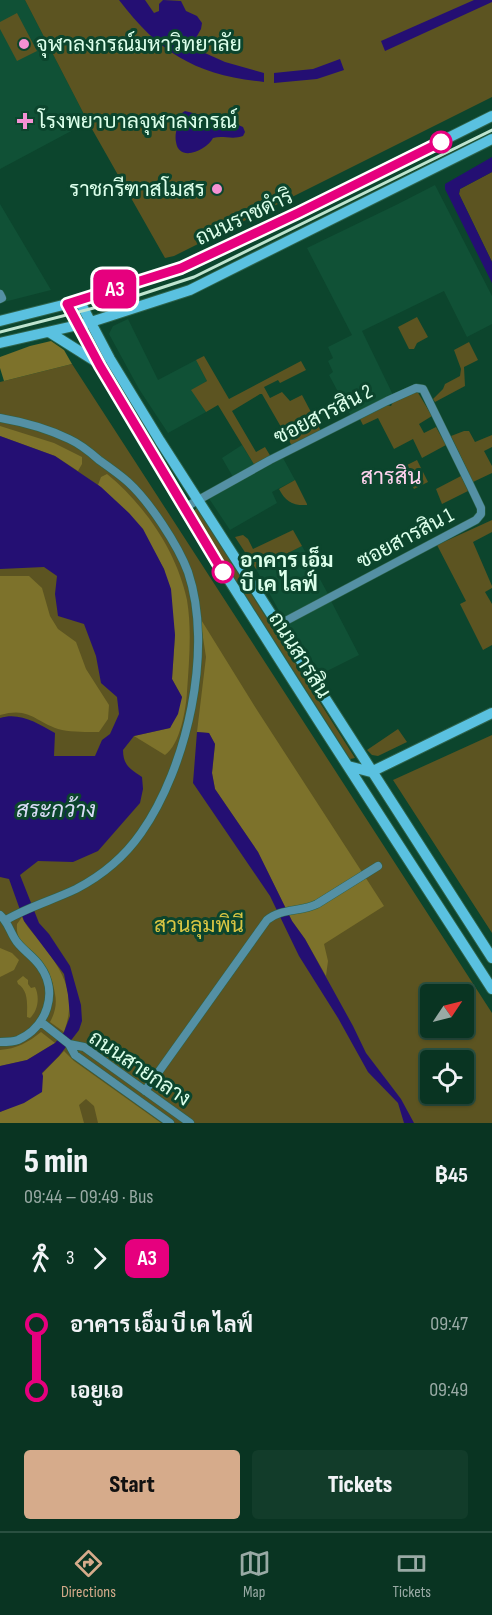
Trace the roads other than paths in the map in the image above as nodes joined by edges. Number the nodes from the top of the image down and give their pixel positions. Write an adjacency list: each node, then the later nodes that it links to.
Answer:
1 (492, 116): 3 (street, ถนนราชดำริ)
2 (492, 139): 4 (street, ถนนราชดำริ)
3 (352, 186): 4 (street); 7 (street, ถนนราชดำริ)
4 (361, 205): 10 (street, ถนนราชดำริ)
5 (0, 294): 6 (street)
6 (0, 299)
7 (79, 300): 8 (street, ถนนราชดำริ); 10 (street, ถนนสารสิน)
8 (67, 304): 9 (street, ถนนราชดำริ); 11 (street, ถนนสารสิน)
9 (0, 321)
10 (91, 322): 11 (street, ถนนราชดำริ); 16 (street, ถนนสารสิน)
11 (78, 325): 12 (street, ถนนราชดำริ); 14 (street, ถนนสารสิน)
12 (49, 332): 13 (street, ถนนราชดำริ); 14 (street)
13 (0, 343)
14 (98, 363): 17 (street, ถนนสารสิน)
15 (0, 418): 28 (street)
16 (150, 425): 17 (street); 18 (street, ถนนสารสิน)
17 (140, 434): 20 (street, ถนนสารสิน)
18 (160, 441): 20 (street); 21 (street, ถนนสารสิน)
19 (452, 447): 21 (street, ซอยสารสิน 2); 23 (street, ซอยสารสิน 1)
20 (148, 449): 22 (street, ถนนสารสิน)
21 (198, 501): 22 (street, ซอยสารสิน 2); 23 (street, ถนนสารสิน)
22 (184, 508): 25 (street, ถนนสารสิน)
23 (278, 625): 26 (street, ถนนสารสิน)
24 (492, 713): 26 (street)
25 (347, 766): 26 (street); 30 (street, ถนนสารสิน)
26 (371, 772): 29 (street, ถนนสารสิน)
27 (378, 866): 36 (street)
28 (3, 917): 31 (street)
29 (492, 958)
30 (492, 989)
31 (42, 1022): 32 (street); 33 (street, ถนนสายกลาง)
32 (0, 1042)
33 (69, 1044): 34 (street, ถนนสายกลาง); 35 (street, ถนนสายกลาง)
34 (117, 1070): 35 (street); 36 (street, ถนนสายกลาง)
35 (110, 1080): 37 (street, ถนนสายกลาง)
36 (145, 1091): 38 (street, ถนนสายกลาง)
37 (170, 1123)
38 (190, 1123)

